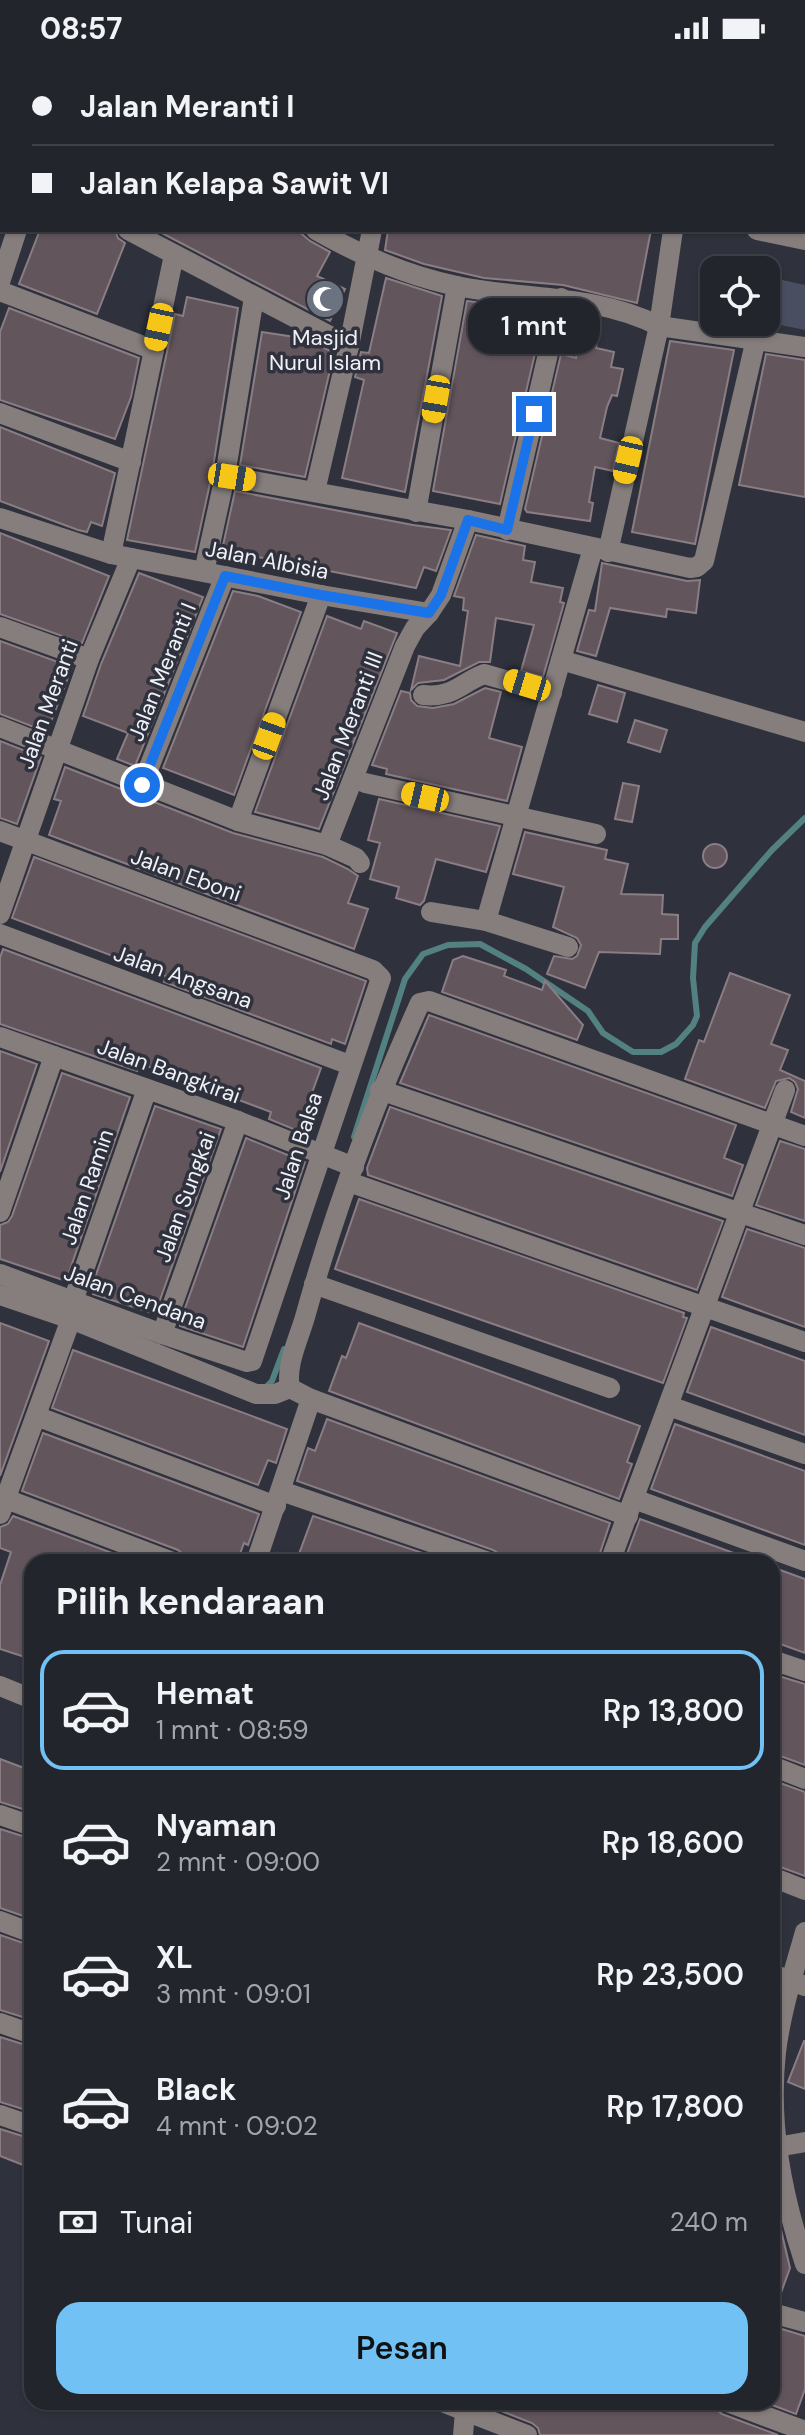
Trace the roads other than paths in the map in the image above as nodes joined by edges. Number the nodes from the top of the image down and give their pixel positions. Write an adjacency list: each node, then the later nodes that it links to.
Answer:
1 (16, 232): 10 (street)
2 (132, 232): 8 (street)
3 (320, 232): 9 (street)
4 (372, 232): 9 (street)
5 (673, 232): 15 (street)
6 (767, 232): 7 (street)
7 (805, 240)
8 (174, 255): 13 (street); 19 (street, Jalan Meranti)
9 (366, 258): 11 (street); 17 (street)
10 (0, 282)
11 (457, 286): 14 (street); 24 (street)
12 (0, 291): 19 (street)
13 (254, 297): 17 (street); 22 (street)
14 (561, 298): 15 (street); 27 (street)
15 (659, 326): 16 (street); 28 (street)
16 (756, 339): 18 (street); 28 (street)
17 (349, 346): 23 (street)
18 (805, 347)
19 (154, 350): 21 (street, Jalan Meranti)
20 (0, 413): 21 (street)
21 (131, 462): 29 (street, Jalan Meranti)
22 (225, 476): 23 (street); 30 (street)
23 (315, 491): 24 (street)
24 (416, 512): 26 (street)
25 (0, 518): 29 (street, Jalan Albisia)
26 (468, 520): 27 (street); 33 (street)
27 (507, 530): 28 (street)
28 (601, 550): 36 (street)
29 (121, 556): 30 (street, Jalan Albisia); 35 (street, Jalan Meranti)
30 (204, 572): 31 (street, Jalan Albisia)
31 (225, 576): 32 (street, Jalan Albisia); 43 (street, Jalan Meranti I)
32 (321, 595): 33 (street, Jalan Albisia); 45 (street)
33 (429, 613): 49 (street, Jalan Meranti III)
34 (0, 627): 35 (street)
35 (89, 659): 41 (street, Jalan Meranti)
36 (561, 660): 37 (street); 40 (street)
37 (552, 693): 38 (street); 44 (street)
38 (423, 695)
39 (0, 727): 41 (street)
40 (805, 732)
41 (56, 751): 43 (street); 48 (street, Jalan Meranti)
42 (365, 783): 44 (street)
43 (142, 785): 45 (street)
44 (516, 817): 47 (street); 53 (street)
45 (238, 821): 49 (street)
46 (0, 831): 48 (street, Jalan Eboni)
47 (596, 834)
48 (26, 841): 52 (street, Jalan Meranti); 56 (street, Jalan Eboni)
49 (319, 842): 50 (street)
50 (360, 863)
51 (431, 912): 53 (street)
52 (0, 914)
53 (486, 921): 55 (street)
54 (0, 934): 59 (street, Jalan Angsana)
55 (568, 947)
56 (355, 964): 59 (street, Jalan Balsa)
57 (0, 1037): 58 (street, Jalan Bangkirai)
58 (54, 1056): 60 (street, Jalan Bangkirai); 68 (street)
59 (350, 1065): 66 (street, Jalan Balsa)
60 (147, 1089): 63 (street, Jalan Bangkirai); 75 (street, Jalan Ramin)
61 (380, 1090): 64 (street); 67 (street); 69 (street)
62 (785, 1090): 64 (street)
63 (238, 1121): 66 (street, Jalan Bangkirai); 76 (street, Jalan Sungkai)
64 (771, 1124): 65 (street); 69 (street)
65 (805, 1136)
66 (324, 1154): 67 (street, Jalan Bangkirai); 78 (street, Jalan Balsa)
67 (350, 1171): 72 (street); 74 (street, Jalan Bangkirai)
68 (0, 1212)
69 (742, 1213): 70 (street); 74 (street)
70 (805, 1235)
71 (0, 1274): 75 (street, Jalan Cendana)
72 (314, 1284): 79 (street); 80 (street)
73 (0, 1295): 75 (street)
74 (706, 1308): 77 (street, Jalan Bangkirai); 82 (street)
75 (72, 1310): 76 (street, Jalan Cendana); 79 (street); 83 (street, Jalan Ramin)
76 (162, 1334): 78 (street, Jalan Cendana)
77 (805, 1342)
78 (254, 1359)
79 (290, 1388): 81 (street)
80 (610, 1388)
81 (311, 1399): 85 (street); 87 (street)
82 (669, 1406): 84 (street); 87 (street)
83 (36, 1416): 85 (street); 86 (street, Jalan Ramin)
84 (805, 1454)
85 (279, 1498): 89 (street); 90 (street)
86 (3, 1506): 88 (street)
87 (631, 1507): 91 (street); 92 (street)
88 (149, 1554)
89 (259, 1554)
90 (463, 1554)
91 (613, 1554)
92 (805, 1561)
93 (780, 1663): 94 (street)
94 (805, 1671)
95 (0, 1686): 96 (street)
96 (24, 1695)
97 (780, 1769): 98 (street)
98 (805, 1779)
99 (0, 1815): 100 (street)
100 (24, 1823)
101 (780, 1880): 102 (street)
102 (805, 1890)
103 (0, 1921): 104 (street)
104 (24, 1930)
105 (805, 1932): 106 (street)
106 (789, 1980): 108 (street)
107 (0, 2023): 109 (street)
108 (780, 2030)
109 (24, 2031)
110 (0, 2115): 111 (street)
111 (24, 2123)
112 (805, 2142): 113 (street)
113 (780, 2146)
114 (780, 2207): 115 (street)
115 (805, 2264)
116 (780, 2315): 117 (street)
117 (805, 2322)
118 (460, 2410): 120 (street)
119 (749, 2410): 121 (street)
120 (465, 2412): 122 (street); 123 (street)
121 (805, 2431)
122 (463, 2435)
123 (527, 2435)

